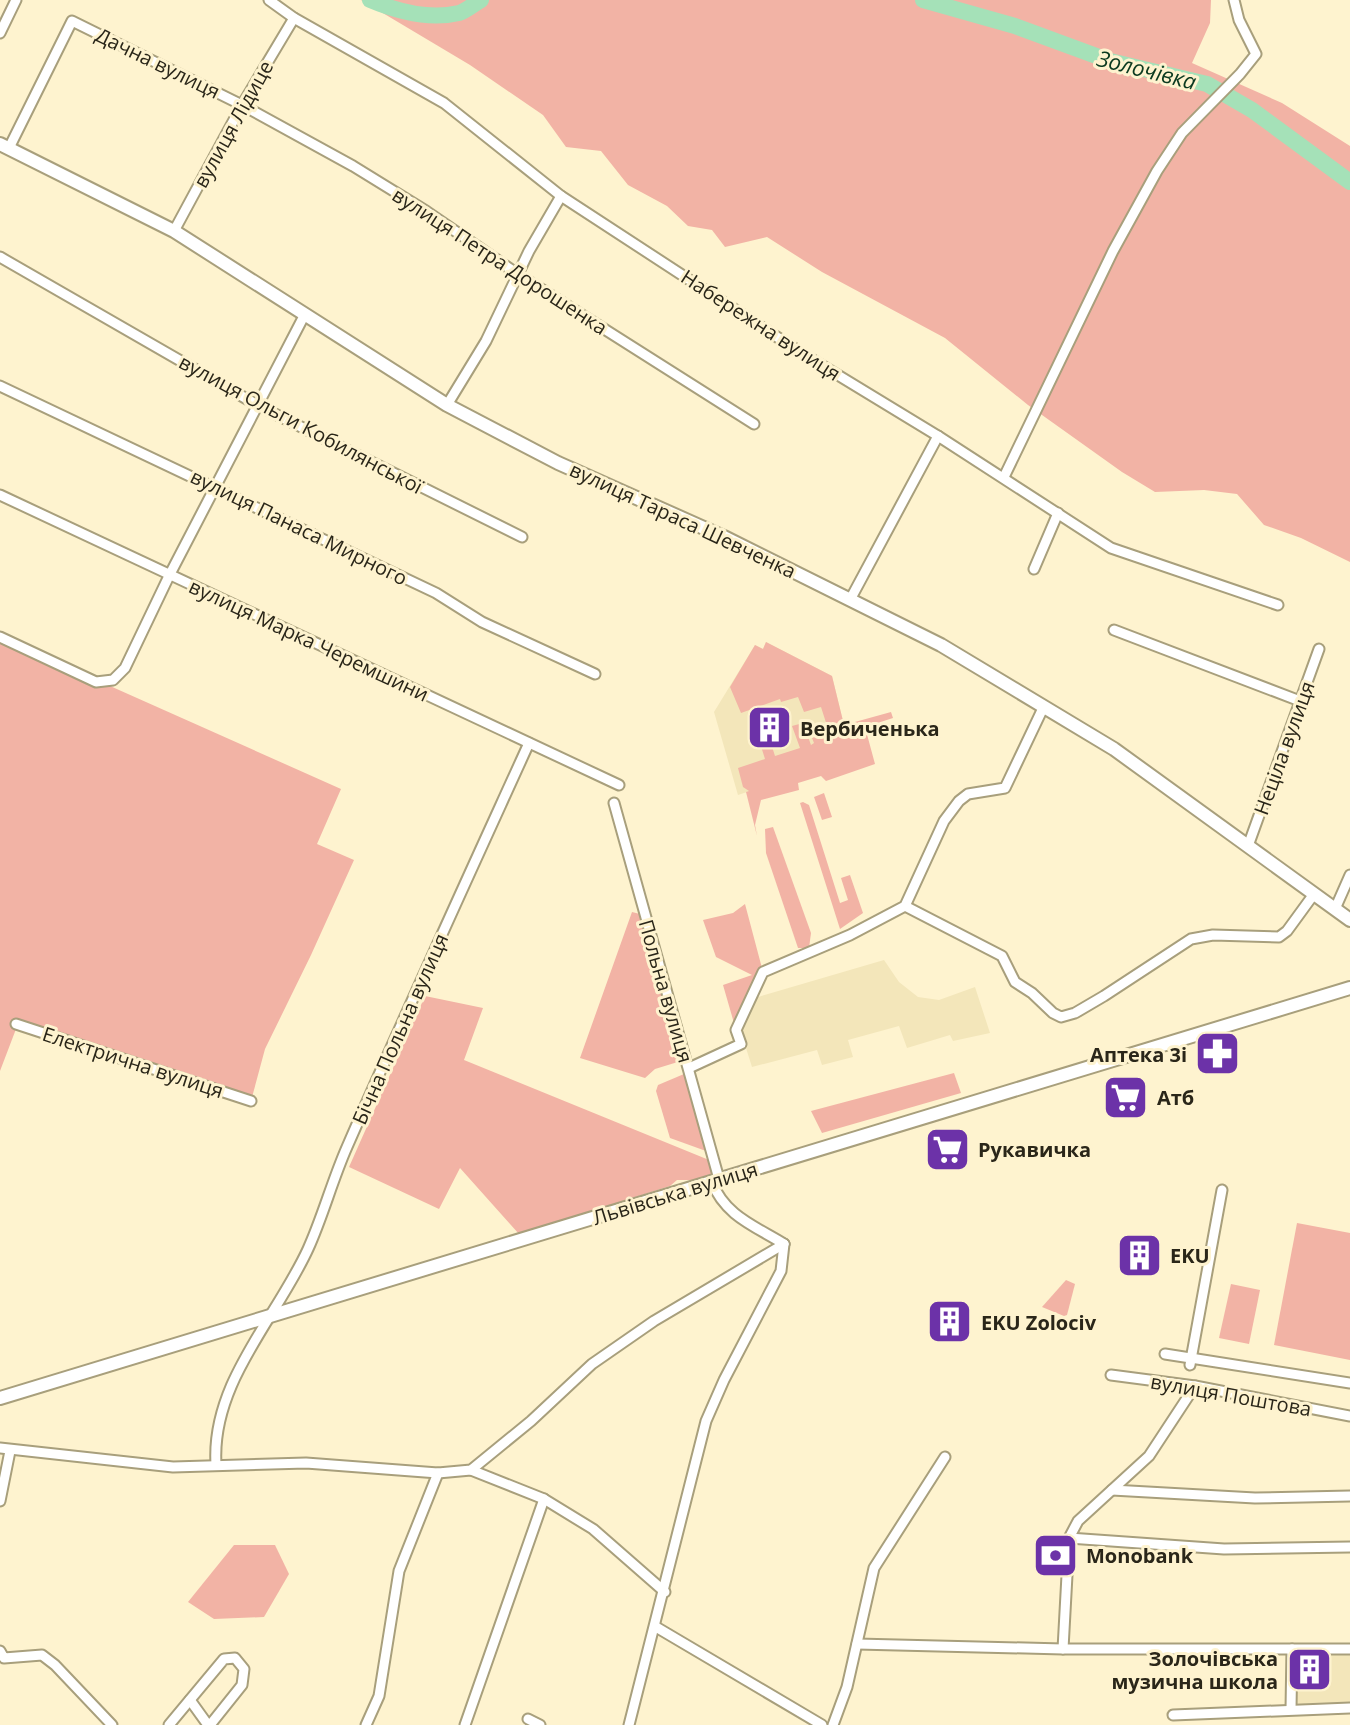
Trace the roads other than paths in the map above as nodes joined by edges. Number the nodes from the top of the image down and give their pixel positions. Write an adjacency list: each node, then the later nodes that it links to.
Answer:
1 (16, 0): 5 (street)
2 (269, 0): 4 (street, Набережна вулиця)
3 (1234, 0): 18 (street)
4 (294, 18): 6 (street, вулиця Лідице); 8 (street, Набережна вулиця)
5 (0, 33)
6 (242, 105): 7 (street, Дачна вулиця); 9 (street, вулиця Лідице); 11 (street, вулиця Петра Дорошенка)
7 (4, 146): 9 (main road, вулиця Тараса Шевченка)
8 (561, 196): 11 (street); 17 (street, Набережна вулиця)
9 (174, 231): 12 (main road, вулиця Тараса Шевченка)
10 (0, 257): 15 (street, вулиця Ольги Кобилянської)
11 (519, 275): 14 (street); 16 (street, вулиця Петра Дорошенка)
12 (305, 314): 14 (main road, вулиця Тараса Шевченка); 15 (street)
13 (0, 386): 19 (street, вулиця Панаса Мирного)
14 (447, 405): 25 (main road, вулиця Тараса Шевченка)
15 (259, 406): 19 (street); 22 (street, вулиця Ольги Кобилянської)
16 (754, 424)
17 (938, 436): 18 (street, Набережна вулиця); 25 (street)
18 (1004, 477): 21 (street, Набережна вулиця)
19 (216, 487): 24 (street); 30 (street, вулиця Панаса Мирного)
20 (0, 495): 24 (street, вулиця Марка Черемшини)
21 (1058, 513): 23 (street); 26 (street, Набережна вулиця)
22 (522, 537)
23 (1034, 569)
24 (169, 576): 28 (street); 33 (street, вулиця Марка Черемшини)
25 (851, 598): 32 (main road, вулиця Тараса Шевченка)
26 (1278, 605)
27 (1114, 630): 31 (street)
28 (0, 637)
29 (1319, 649): 31 (street, Неціла вулиця)
30 (595, 674)
31 (1300, 701): 36 (street, Неціла вулиця)
32 (1044, 706): 36 (main road, вулиця Тараса Шевченка); 39 (street)
33 (529, 743): 34 (street, вулиця Марка Черемшини); 49 (street, Бічна Польна вулиця)
34 (619, 785)
35 (614, 803): 44 (street, Польна вулиця)
36 (1248, 846): 38 (main road, вулиця Тараса Шевченка)
37 (1350, 875): 40 (street)
38 (1314, 894): 39 (street); 40 (main road, вулиця Тараса Шевченка)
39 (905, 906): 44 (street)
40 (1335, 909): 41 (main road, вулиця Тараса Шевченка)
41 (1350, 920)
42 (1350, 988): 46 (main road, Львівська вулиця)
43 (16, 1024): 45 (street, Електрична вулиця)
44 (689, 1068): 46 (street, Польна вулиця)
45 (251, 1101)
46 (716, 1180): 48 (street, Польна вулиця); 49 (main road, Львівська вулиця)
47 (1222, 1190): 51 (street)
48 (784, 1244): 60 (street); 68 (street)
49 (272, 1315): 55 (main road, Львівська вулиця); 59 (street, Бічна Польна вулиця)
50 (1165, 1354): 51 (street)
51 (1190, 1361): 53 (street)
52 (1111, 1375): 54 (street, вулиця Поштова)
53 (1350, 1383)
54 (1195, 1386): 56 (street, вулиця Поштова); 62 (street)
55 (0, 1398)
56 (1350, 1416)
57 (5, 1450): 59 (street); 65 (street)
58 (945, 1457): 70 (street)
59 (216, 1464): 61 (street)
60 (471, 1470): 61 (street); 64 (street)
61 (438, 1473): 83 (street)
62 (1112, 1490): 63 (street); 66 (street)
63 (1350, 1496)
64 (544, 1499): 68 (street); 84 (street)
65 (0, 1501)
66 (1069, 1538): 67 (street); 71 (street)
67 (1350, 1547)
68 (665, 1592): 69 (street)
69 (656, 1627): 86 (street); 87 (street)
70 (857, 1644): 71 (street); 88 (street)
71 (1063, 1649): 72 (street)
72 (1292, 1649): 73 (street); 77 (street)
73 (1350, 1649)
74 (0, 1651): 80 (street)
75 (190, 1700): 81 (street); 82 (street); 82 (street)
76 (1350, 1708): 77 (street)
77 (1291, 1709): 78 (street)
78 (1173, 1715)
79 (528, 1719): 85 (street)
80 (112, 1725)
81 (169, 1725)
82 (209, 1725)
83 (366, 1725)
84 (465, 1725)
85 (540, 1725)
86 (629, 1725)
87 (822, 1725)
88 (833, 1725)

